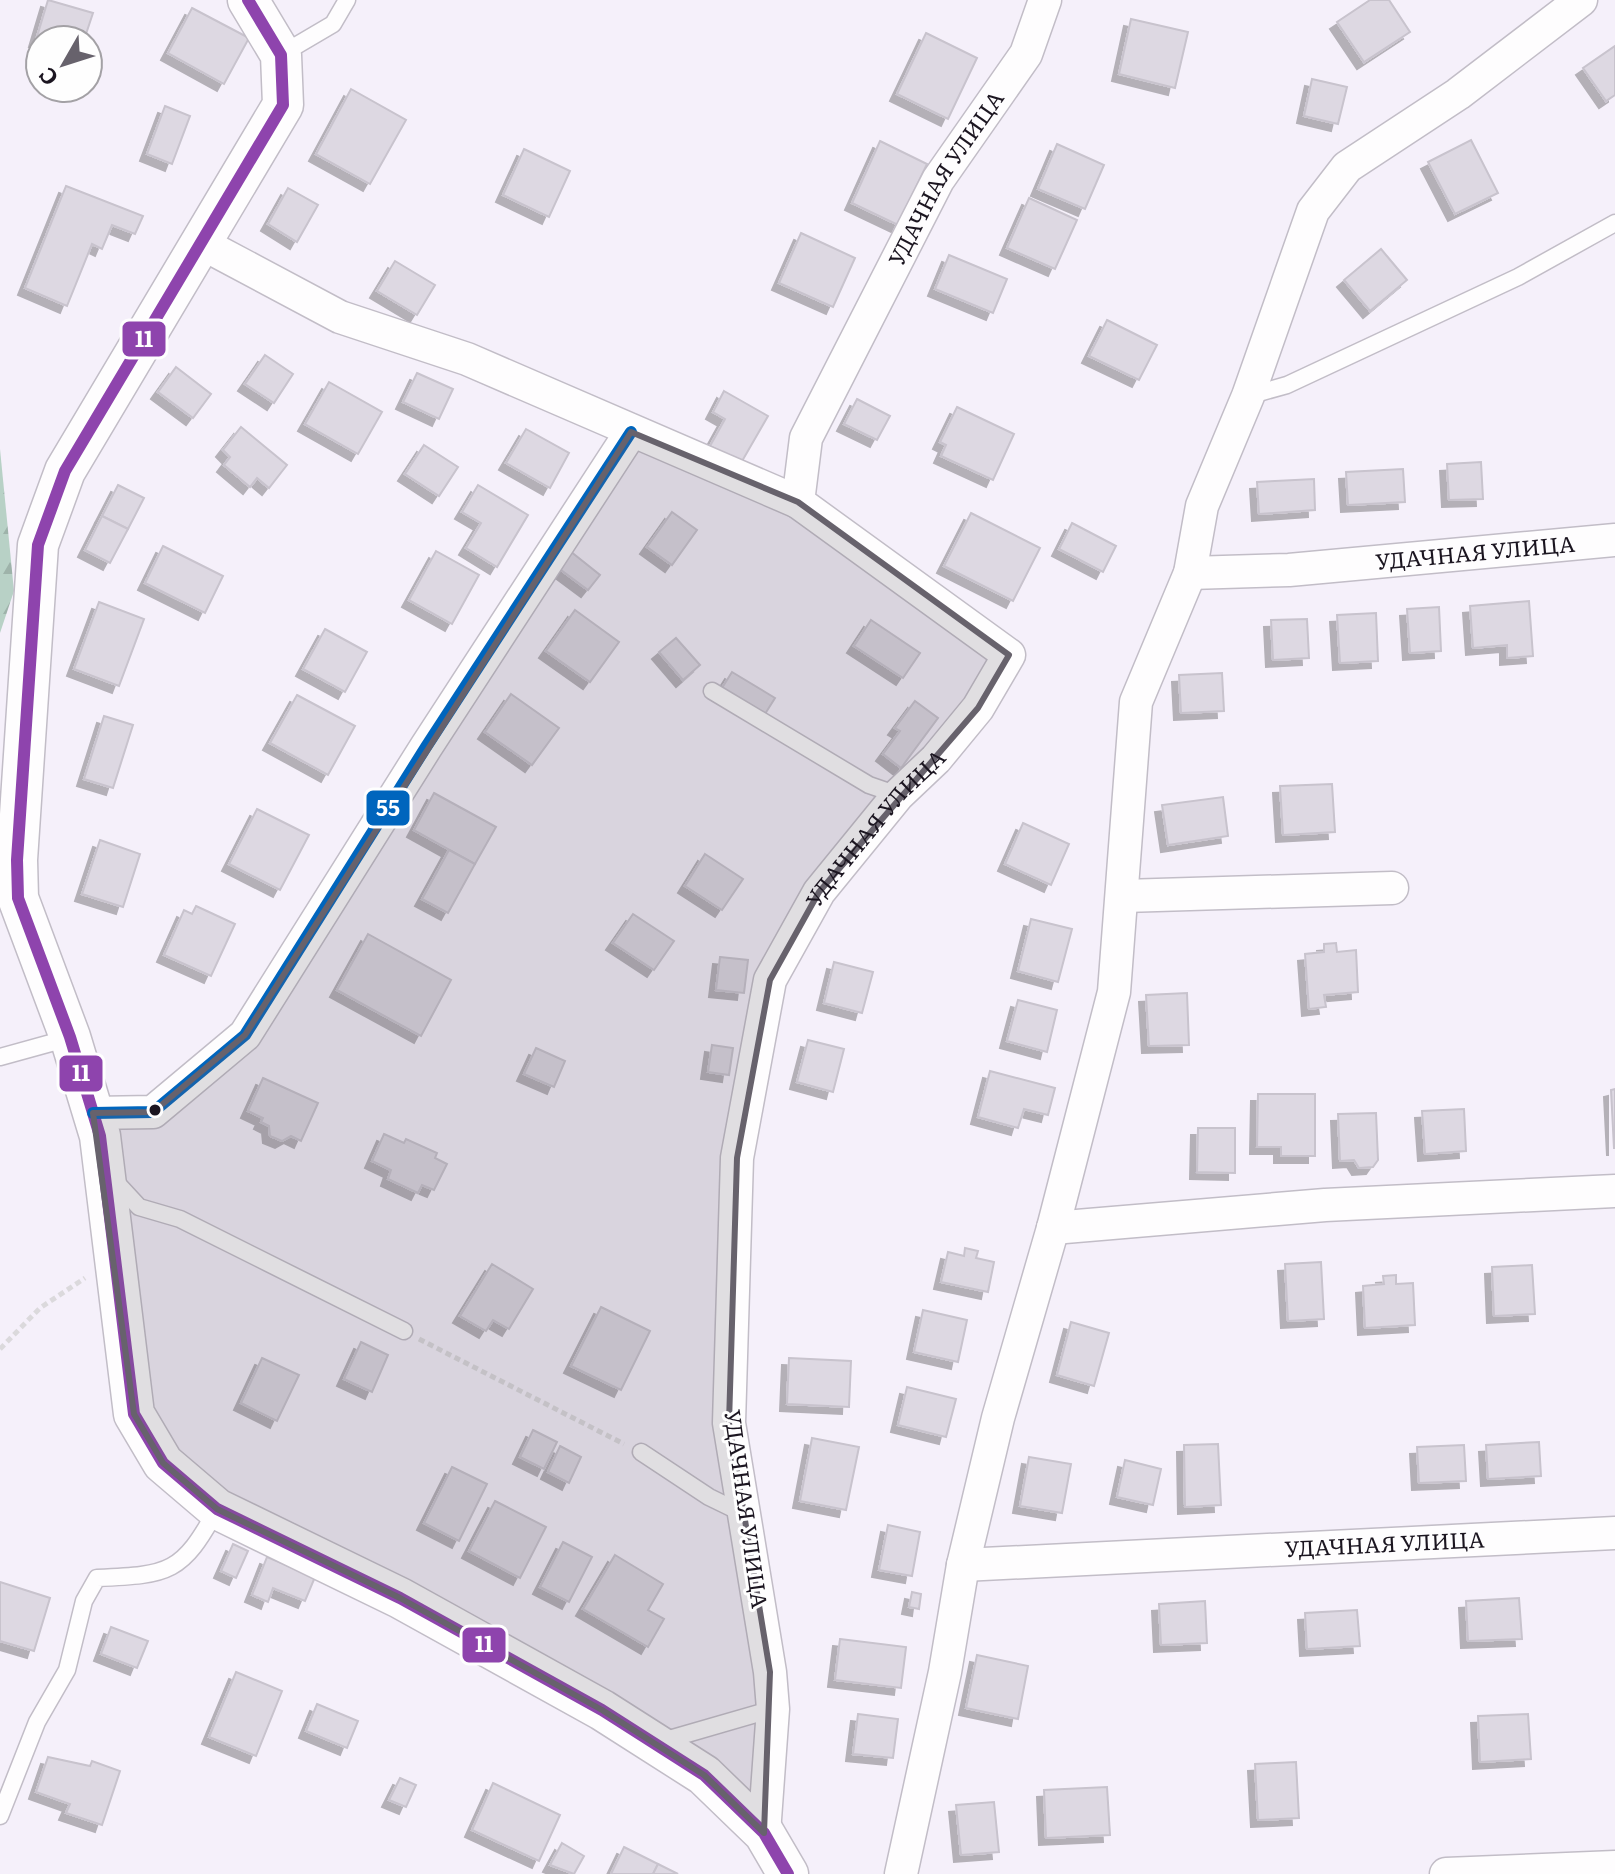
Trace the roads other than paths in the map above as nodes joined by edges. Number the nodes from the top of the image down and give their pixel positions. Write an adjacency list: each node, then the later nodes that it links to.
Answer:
1 (248, 0): 5 (street)
2 (347, 0): 5 (lane)
3 (1045, 0): 10 (street, УДАЧНАЯ УЛИЦА)
4 (1581, 0): 8 (street)
5 (281, 55): 7 (street)
6 (1615, 223): 8 (lane)
7 (203, 244): 9 (street); 17 (street)
8 (1248, 396): 12 (street)
9 (631, 432): 10 (street); 19 (street)
10 (798, 502): 14 (street, УДАЧНАЯ УЛИЦА)
11 (1615, 540): 12 (street, УДАЧНАЯ УЛИЦА)
12 (1190, 573): 16 (street)
13 (712, 691): 14 (lane)
14 (898, 795): 26 (street, УДАЧНАЯ УЛИЦА)
15 (1392, 888): 16 (street)
16 (1124, 896): 22 (street)
17 (70, 1037): 18 (lane); 19 (street)
18 (0, 1057)
19 (93, 1113): 20 (street)
20 (104, 1170): 23 (lane); 25 (street)
21 (1615, 1191): 22 (street)
22 (1053, 1228): 28 (street)
23 (404, 1331)
24 (641, 1452): 26 (lane)
25 (217, 1509): 30 (street); 31 (lane)
26 (744, 1514): 29 (street, УДАЧНАЯ УЛИЦА)
27 (1615, 1533): 28 (street, УДАЧНАЯ УЛИЦА)
28 (963, 1565): 35 (street)
29 (773, 1709): 30 (lane); 32 (street, УДАЧНАЯ УЛИЦА)
30 (655, 1743): 32 (street)
31 (0, 1816)
32 (764, 1833): 34 (street)
33 (1615, 1867): 36 (street)
34 (788, 1874)
35 (901, 1874)
36 (1446, 1874)

